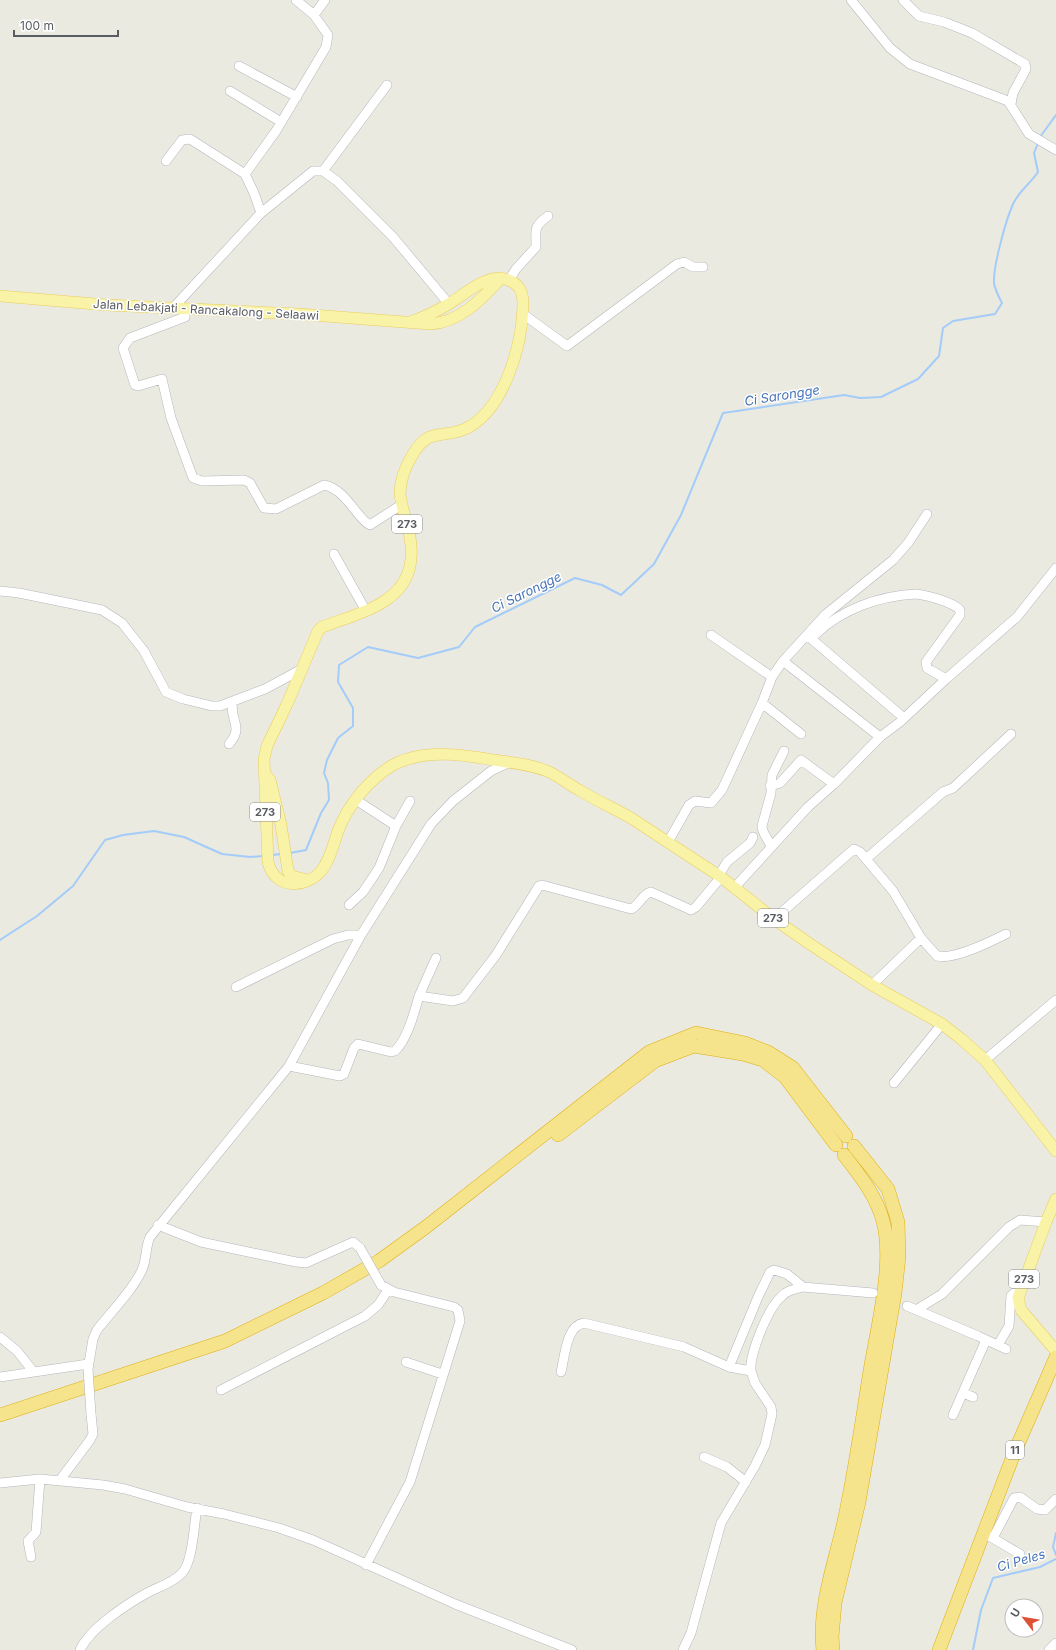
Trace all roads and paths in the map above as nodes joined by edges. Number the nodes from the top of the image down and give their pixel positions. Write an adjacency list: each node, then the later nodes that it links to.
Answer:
1 (296, 0): 5 (street)
2 (324, 0): 5 (street)
3 (851, 0): 10 (street)
4 (903, 0): 10 (street)
5 (314, 15): 9 (street)
6 (239, 66): 9 (street)
7 (387, 84): 14 (street)
8 (230, 91): 11 (street)
9 (297, 97): 11 (street)
10 (1011, 104): 12 (street)
11 (281, 122): 15 (street)
12 (1056, 150)
13 (166, 161): 15 (street)
14 (323, 171): 16 (street); 21 (street)
15 (245, 174): 16 (street)
16 (261, 213): 22 (street)
17 (548, 216): 19 (street)
18 (703, 267): 24 (street)
19 (505, 279): 21 (main road, Jalan Lebakjati - Rancakalong - Selaawi); 24 (main road, 273); 25 (main road, Jalan Lebakjati - Rancakalong - Selaawi)
20 (0, 296): 22 (main road, Jalan Lebakjati - Rancakalong - Selaawi)
21 (449, 304): 25 (main road, Jalan Lebakjati - Rancakalong - Selaawi)
22 (173, 308): 23 (main road, Jalan Lebakjati - Rancakalong - Selaawi)
23 (184, 309): 25 (main road, Jalan Lebakjati - Rancakalong - Selaawi); 26 (street)
24 (524, 314): 26 (main road, 273)
25 (411, 322)
26 (401, 505): 31 (main road, 273)
27 (926, 514): 32 (street)
28 (334, 554): 31 (street)
29 (1056, 568): 39 (street)
30 (0, 590): 40 (street)
31 (366, 611): 37 (main road, 273)
32 (825, 615): 33 (street); 35 (street)
33 (823, 627): 35 (street); 39 (street)
34 (711, 635): 38 (street)
35 (809, 638): 36 (street); 42 (street)
36 (783, 661): 38 (street); 45 (street)
37 (302, 669): 40 (street); 49 (main road, 273)
38 (772, 677): 41 (street)
39 (946, 679): 42 (street)
40 (233, 700): 46 (street)
41 (762, 703): 43 (street); 56 (street)
42 (904, 718): 45 (street)
43 (801, 734)
44 (1011, 734): 58 (street)
45 (880, 737): 50 (street)
46 (229, 744)
47 (784, 750): 51 (street)
48 (510, 762): 52 (main road, 273); 56 (main road, 273); 64 (street)
49 (264, 773): 60 (main road, 273); 60 (main road, 273)
50 (834, 784): 51 (street); 57 (street)
51 (770, 786): 57 (street)
52 (356, 800): 54 (street); 60 (main road, 273)
53 (410, 801): 54 (street)
54 (396, 826): 62 (street)
55 (753, 838): 59 (street)
56 (668, 842): 59 (main road, 273)
57 (771, 847): 61 (street)
58 (866, 859): 63 (street); 66 (street)
59 (720, 876): 61 (main road, 273); 70 (street)
60 (311, 880)
61 (735, 887): 63 (main road, 273)
62 (349, 905)
63 (774, 919): 68 (main road, 273)
64 (361, 934): 69 (street); 74 (street)
65 (1006, 934): 66 (street)
66 (921, 938): 68 (street)
67 (436, 958): 70 (street)
68 (872, 985): 72 (main road, 273)
69 (236, 986)
70 (419, 996): 74 (street)
71 (1056, 1000): 73 (street)
72 (942, 1024): 73 (main road, 273); 75 (street)
73 (985, 1060): 76 (main road, 273)
74 (289, 1066): 79 (street)
75 (894, 1083)
76 (1056, 1151)
77 (1056, 1199): 78 (main road, 273)
78 (1046, 1222): 83 (main road, 273); 85 (street)
79 (158, 1225): 80 (street, bridge); 91 (street)
80 (385, 1287): 96 (street); 98 (street)
81 (803, 1287): 82 (street); 92 (street); 94 (street)
82 (873, 1293)
83 (1019, 1294): 87 (street); 88 (main road, 273)
84 (907, 1306): 85 (street)
85 (916, 1310): 87 (street)
86 (0, 1337): 93 (street)
87 (986, 1340): 99 (street)
88 (1056, 1351)
89 (1056, 1357): 111 (highway, 11)
90 (406, 1362): 96 (street)
91 (88, 1366): 93 (street); 106 (street, bridge)
92 (729, 1367): 94 (street); 95 (street)
93 (33, 1371): 97 (street)
94 (751, 1371): 107 (street)
95 (561, 1372)
96 (442, 1374): 114 (street)
97 (0, 1377)
98 (221, 1390)
99 (963, 1393): 100 (street); 101 (street)
100 (973, 1397)
101 (953, 1415)
102 (0, 1416): 120 (highway)
103 (0, 1422): 119 (highway)
104 (704, 1457): 107 (street)
105 (40, 1479): 106 (street); 108 (street); 113 (street)
106 (60, 1480): 110 (street)
107 (746, 1482): 118 (street)
108 (0, 1484)
109 (1056, 1499): 111 (street)
110 (197, 1508): 114 (street); 116 (street)
111 (988, 1535): 112 (street); 121 (highway, 11)
112 (1020, 1554)
113 (31, 1557)
114 (366, 1565): 117 (street)
115 (1056, 1643): 122 (street)
116 (80, 1650)
117 (572, 1650)
118 (683, 1650)
119 (823, 1650)
120 (833, 1650)
121 (939, 1650)
122 (1049, 1650)

